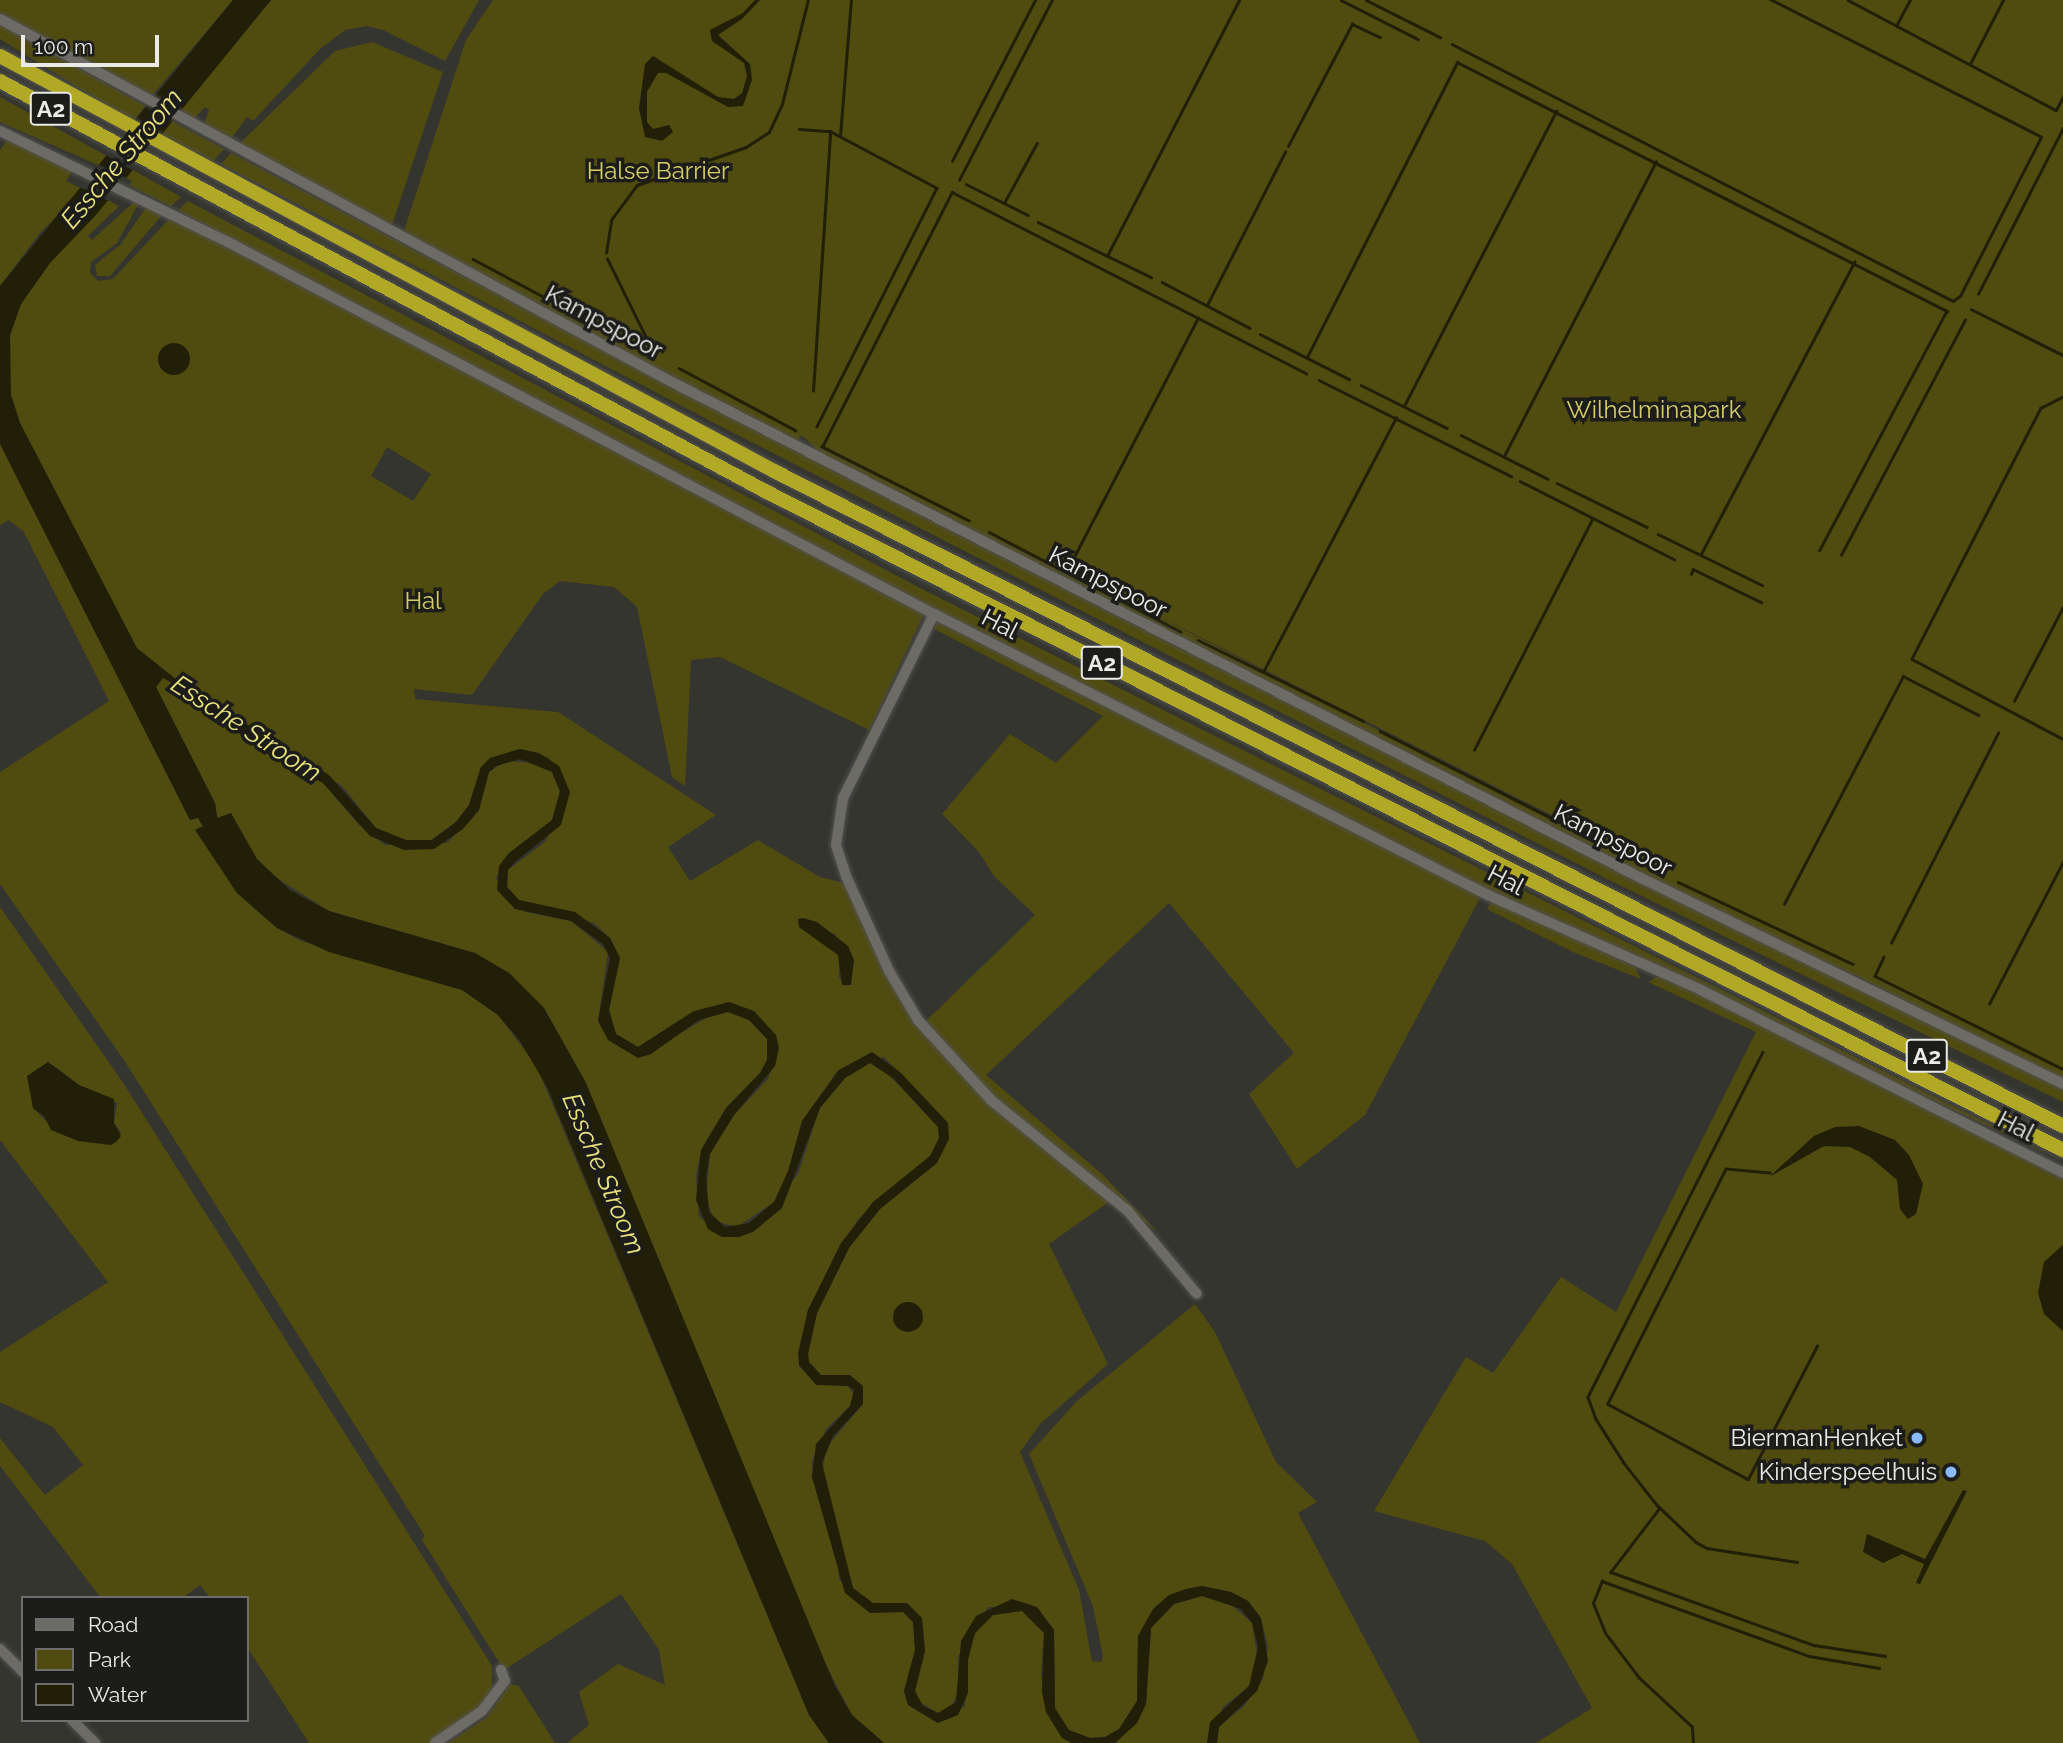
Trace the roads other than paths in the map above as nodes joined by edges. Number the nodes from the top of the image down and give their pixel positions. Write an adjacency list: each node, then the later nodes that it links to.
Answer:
1 (0, 19): 6 (street, Kampspoor)
2 (0, 56): 7 (highway, A2)
3 (0, 81): 8 (highway, A2)
4 (0, 131): 5 (street, Hal)
5 (934, 614): 9 (street, Hal); 10 (street)
6 (2063, 1084)
7 (2063, 1126)
8 (2063, 1150)
9 (2063, 1173)
10 (1197, 1293)
11 (0, 1650): 12 (street)
12 (21, 1670)
13 (501, 1670): 16 (street)
14 (74, 1722): 15 (street)
15 (95, 1743)
16 (435, 1743)

